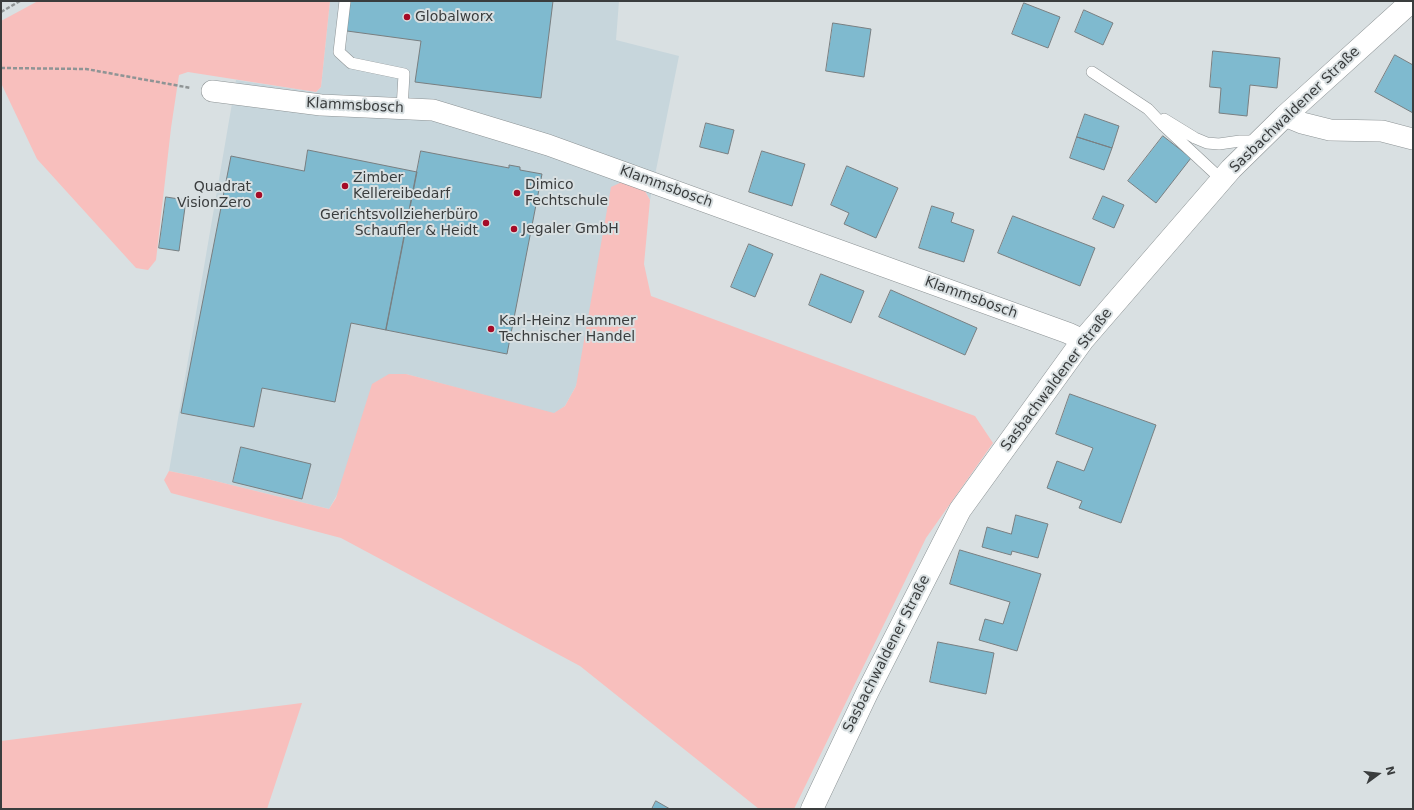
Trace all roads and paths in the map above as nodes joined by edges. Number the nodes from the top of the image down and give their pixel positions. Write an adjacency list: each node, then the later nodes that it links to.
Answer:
1 (20, 1): 4 (path)
2 (344, 1): 8 (lane)
3 (1412, 1): 10 (street, Sasbachwaldener Straße)
4 (1, 12)
5 (1, 68): 7 (path)
6 (1092, 72): 9 (lane)
7 (212, 91): 8 (street, Klammsbosch)
8 (402, 109): 14 (street, Klammsbosch)
9 (1150, 111): 12 (lane); 13 (lane)
10 (1285, 116): 11 (street); 12 (street, Sasbachwaldener Straße)
11 (1413, 139)
12 (1259, 141): 13 (street, Sasbachwaldener Straße)
13 (1222, 180): 14 (street, Sasbachwaldener Straße)
14 (1083, 340): 15 (street, Sasbachwaldener Straße)
15 (812, 809)

